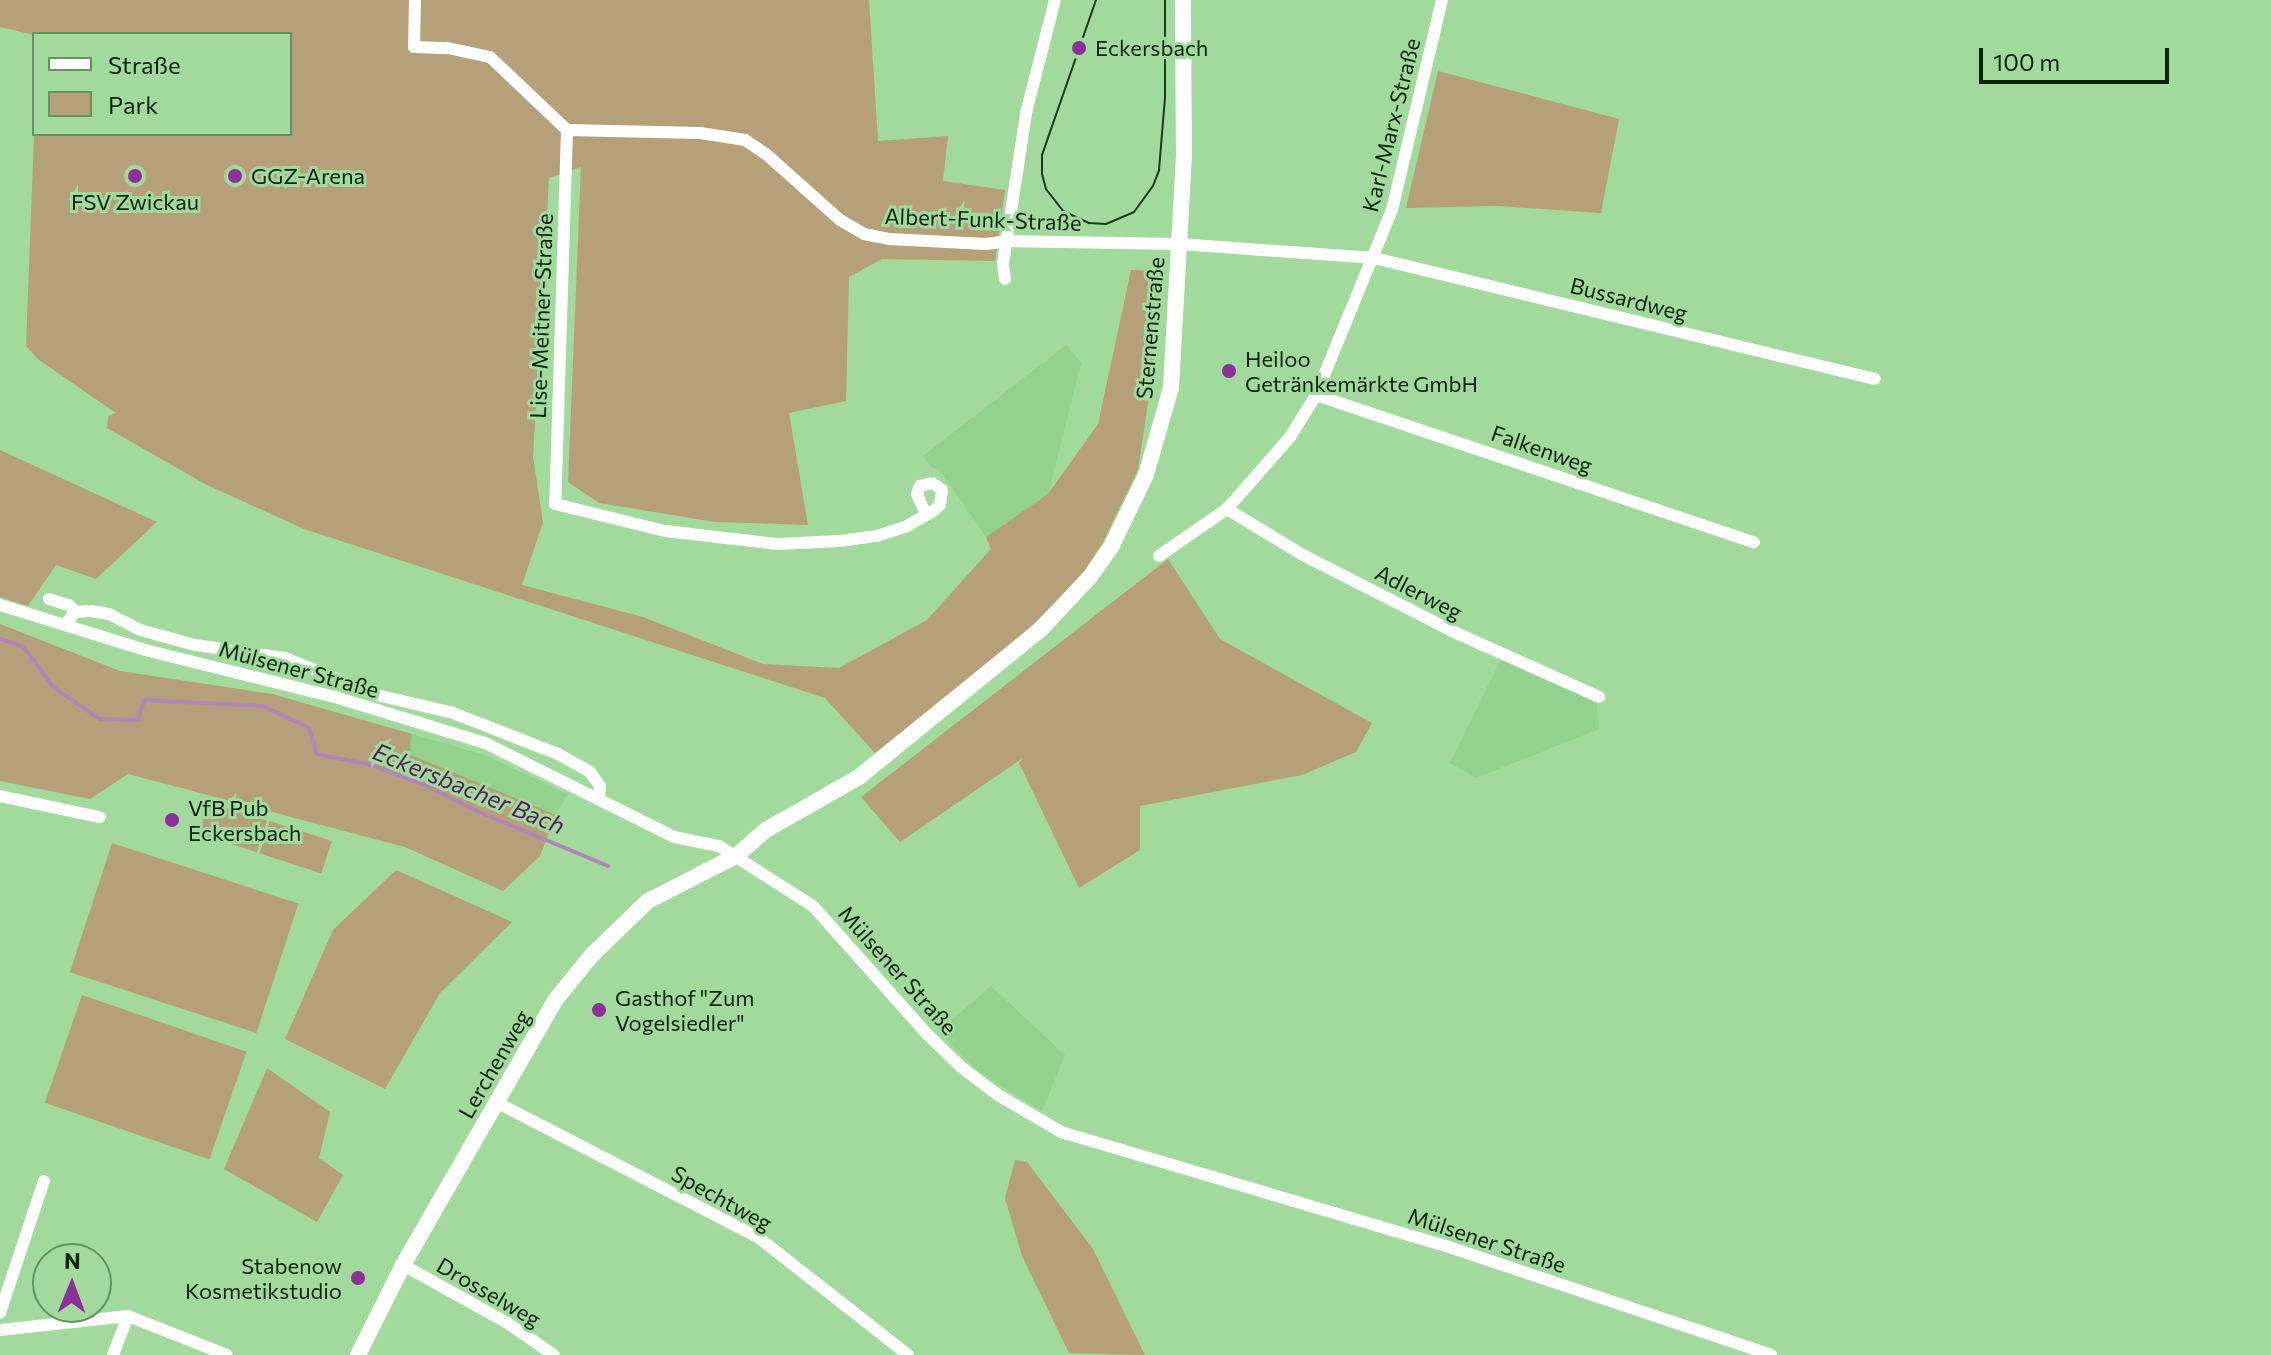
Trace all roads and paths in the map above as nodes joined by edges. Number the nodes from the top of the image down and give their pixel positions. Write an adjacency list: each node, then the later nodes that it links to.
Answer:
1 (415, 0): 5 (street)
2 (1055, 0): 6 (street)
3 (1183, 0): 7 (street, Sternenstraße)
4 (1442, 0): 8 (street, Karl-Marx-Straße)
5 (567, 130): 6 (street, Albert-Funk-Straße); 13 (street, Lise-Meitner-Straße)
6 (1008, 241): 7 (street, Albert-Funk-Straße); 9 (street)
7 (1179, 244): 8 (street, Albert-Funk-Straße); 24 (street, Sternenstraße)
8 (1374, 258): 10 (street, Bussardweg); 11 (street, Karl-Marx-Straße)
9 (1005, 279)
10 (1875, 379)
11 (1316, 395): 12 (street, Karl-Marx-Straße); 14 (street, Falkenweg)
12 (1227, 509): 15 (street, Karl-Marx-Straße); 20 (street, Adlerweg)
13 (926, 515)
14 (1754, 542)
15 (1159, 556)
16 (49, 599): 18 (street)
17 (0, 605): 19 (street, Mülsener Straße)
18 (75, 612): 19 (street); 22 (street)
19 (65, 625): 22 (street, Mülsener Straße)
20 (1599, 697)
21 (1, 798): 23 (street)
22 (599, 799): 24 (street, Mülsener Straße)
23 (100, 817)
24 (736, 856): 25 (street, Lerchenweg); 36 (street, Mülsener Straße)
25 (498, 1103): 27 (street, Lerchenweg); 35 (street, Spechtweg)
26 (44, 1181): 28 (street)
27 (403, 1265): 33 (street, Lerchenweg); 34 (street, Drosselweg)
28 (0, 1313)
29 (128, 1316): 30 (street); 31 (street); 32 (street)
30 (0, 1330)
31 (113, 1355)
32 (227, 1355)
33 (358, 1355)
34 (554, 1355)
35 (908, 1355)
36 (1771, 1355)

